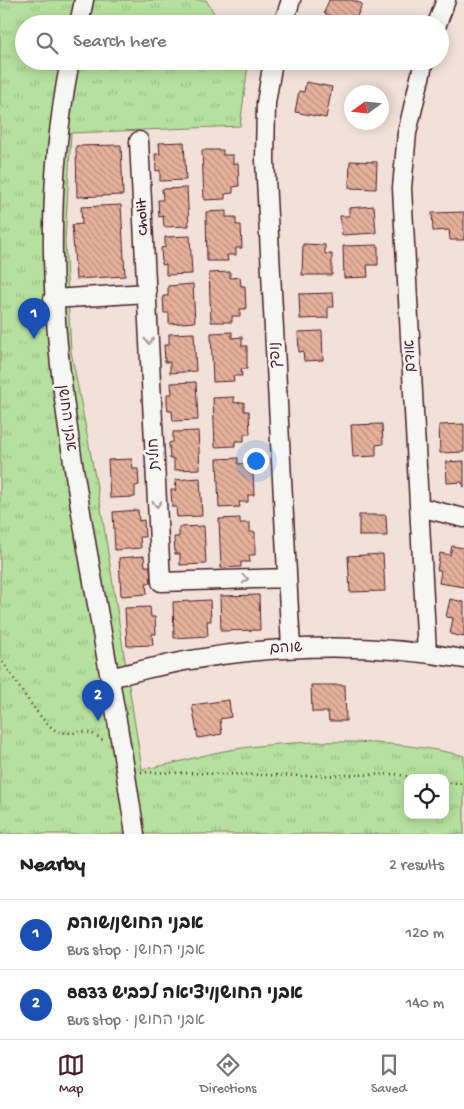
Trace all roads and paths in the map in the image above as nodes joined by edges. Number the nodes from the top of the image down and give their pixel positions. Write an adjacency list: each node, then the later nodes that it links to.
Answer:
1 (84, 0): 4 (street)
2 (291, 0): 5 (street)
3 (446, 0): 6 (street)
4 (80, 15)
5 (286, 15)
6 (440, 15)
7 (68, 70): 12 (street, אבני החושן)
8 (272, 70): 15 (street, נופך)
9 (422, 70): 13 (street, אודם)
10 (139, 141): 11 (street, Cholit)
11 (147, 293): 12 (street); 15 (street, חולית, one-way to 15)
12 (53, 299): 20 (street, אבני החושן)
13 (419, 507): 14 (street); 17 (street, אודם)
14 (464, 518)
15 (287, 578): 16 (street, נופך)
16 (291, 648): 17 (street, שוהם); 20 (street, שוהם)
17 (427, 654): 19 (street, שוהם)
18 (0, 658): 21 (path)
19 (464, 659)
20 (110, 678): 22 (street, אבני החושן)
21 (106, 743)
22 (126, 771): 23 (path); 26 (street, אבני החושן)
23 (404, 776)
24 (449, 782): 25 (path)
25 (464, 784)
26 (135, 834)

